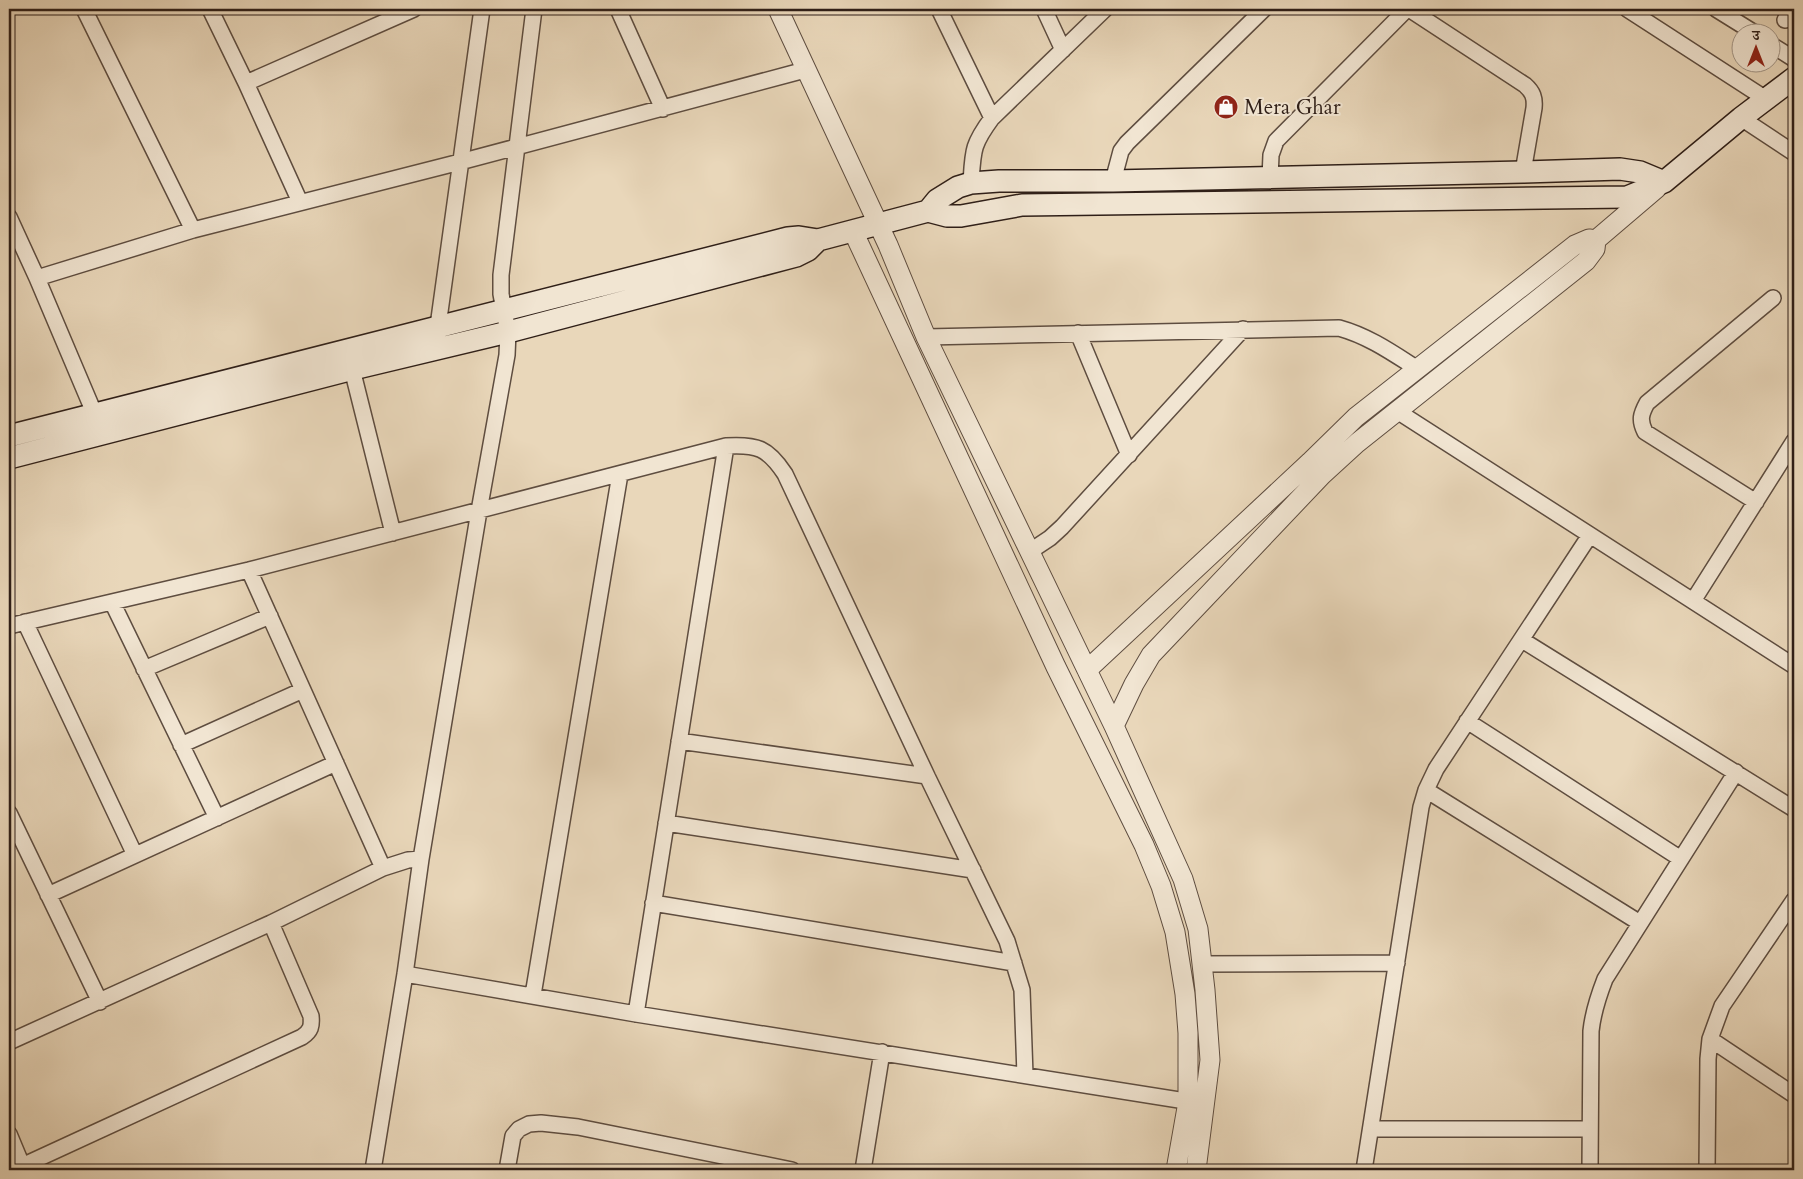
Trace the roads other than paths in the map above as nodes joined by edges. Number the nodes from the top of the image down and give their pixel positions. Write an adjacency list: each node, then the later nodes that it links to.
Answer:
1 (84, 9): 38 (street)
2 (210, 9): 21 (street)
3 (414, 9): 21 (street)
4 (482, 9): 28 (street)
5 (534, 9): 26 (street)
6 (618, 9): 23 (street)
7 (778, 9): 19 (street)
8 (939, 9): 24 (street)
9 (1044, 9): 16 (street)
10 (1104, 9): 16 (street)
11 (1264, 9): 31 (street)
12 (1408, 9): 29 (street); 30 (street)
13 (1627, 9): 22 (street)
14 (1716, 9): 15 (street)
15 (1737, 22)
16 (1063, 50): 24 (street)
17 (1780, 50): 18 (street)
18 (1794, 59)
19 (805, 70): 23 (street); 37 (street)
20 (1794, 78): 22 (main road)
21 (246, 83): 34 (street)
22 (1766, 99): 25 (main road)
23 (663, 109): 26 (street)
24 (992, 118): 33 (street)
25 (1741, 118): 27 (street); 32 (main road)
26 (517, 147): 28 (street); 44 (street)
27 (1794, 153)
28 (460, 162): 34 (street); 45 (street)
29 (1523, 172): 30 (main road); 32 (main road)
30 (1270, 178): 31 (main road)
31 (1113, 181): 33 (main road)
32 (1664, 182): 35 (main road); 41 (street)
33 (971, 183): 35 (main road)
34 (300, 202): 38 (street)
35 (928, 211): 37 (main road)
36 (9, 217): 42 (street)
37 (878, 223): 39 (main road); 49 (street)
38 (193, 230): 42 (street)
39 (853, 231): 40 (main road); 78 (street)
40 (818, 240): 44 (main road); 47 (main road)
41 (1596, 240): 52 (street); 53 (street)
42 (36, 278): 54 (street)
43 (1773, 298): 61 (street)
44 (504, 310): 45 (main road); 47 (street)
45 (438, 326): 50 (street); 51 (main road)
46 (1243, 329): 48 (street); 52 (street); 58 (street)
47 (508, 332): 50 (main road); 62 (street)
48 (1078, 333): 49 (street); 58 (street)
49 (926, 337): 65 (street)
50 (440, 349): 51 (main road)
51 (350, 360): 54 (main road); 63 (street)
52 (1416, 368): 75 (street)
53 (1397, 411): 64 (street); 80 (street)
54 (99, 424): 55 (main road); 59 (main road)
55 (9, 436)
56 (1794, 441): 61 (street)
57 (726, 446): 60 (street); 81 (street); 85 (street)
58 (1128, 455): 65 (street)
59 (9, 458)
60 (620, 474): 62 (street); 105 (street)
61 (1756, 502): 67 (street)
62 (479, 511): 63 (street); 93 (street)
63 (393, 533): 66 (street)
64 (1590, 535): 67 (street); 72 (street)
65 (1029, 552): 75 (street)
66 (249, 570): 68 (street); 69 (street)
67 (1693, 601): 73 (street)
68 (112, 602): 70 (street); 74 (street)
69 (270, 616): 74 (street); 76 (street)
70 (25, 622): 71 (street); 91 (street)
71 (9, 626)
72 (1522, 640): 79 (street); 84 (street)
73 (1794, 664)
74 (144, 669): 82 (street)
75 (1087, 670): 77 (street)
76 (303, 690): 82 (street); 83 (street)
77 (1099, 694): 78 (street); 80 (street)
78 (1076, 706): 113 (street)
79 (1468, 721): 86 (street); 92 (street)
80 (1114, 726): 103 (street)
81 (679, 741): 85 (street); 90 (street)
82 (182, 745): 89 (street)
83 (336, 763): 89 (street); 94 (street)
84 (1736, 772): 87 (street); 92 (street)
85 (926, 776): 95 (street)
86 (1426, 790): 100 (street); 101 (street)
87 (1794, 809)
88 (9, 813): 96 (street)
89 (217, 818): 91 (street)
90 (666, 823): 95 (street); 98 (street)
91 (135, 855): 96 (street)
92 (1681, 859): 100 (street)
93 (422, 860): 94 (street); 104 (street)
94 (383, 868): 99 (street)
95 (973, 870): 102 (street)
96 (48, 895): 106 (street)
97 (1794, 900): 108 (street)
98 (653, 903): 102 (street); 107 (street)
99 (271, 923): 106 (street); 117 (street)
100 (1640, 923): 115 (street)
101 (1397, 963): 103 (street); 114 (street)
102 (1014, 964): 111 (street)
103 (1202, 964): 113 (street)
104 (405, 974): 105 (street); 118 (street)
105 (533, 995): 107 (street)
106 (100, 1002): 109 (street)
107 (636, 1014): 110 (street)
108 (1710, 1038): 112 (street); 126 (street)
109 (9, 1042)
110 (882, 1052): 111 (street); 121 (street)
111 (1025, 1075): 113 (street)
112 (1794, 1094)
113 (1196, 1103): 122 (street); 123 (street)
114 (1371, 1129): 115 (street); 124 (street)
115 (1590, 1129): 125 (street)
116 (9, 1134): 117 (street)
117 (23, 1168)
118 (373, 1170)
119 (507, 1170): 120 (street)
120 (792, 1170)
121 (863, 1170)
122 (1176, 1170)
123 (1196, 1170)
124 (1364, 1170)
125 (1590, 1170)
126 (1707, 1170)

